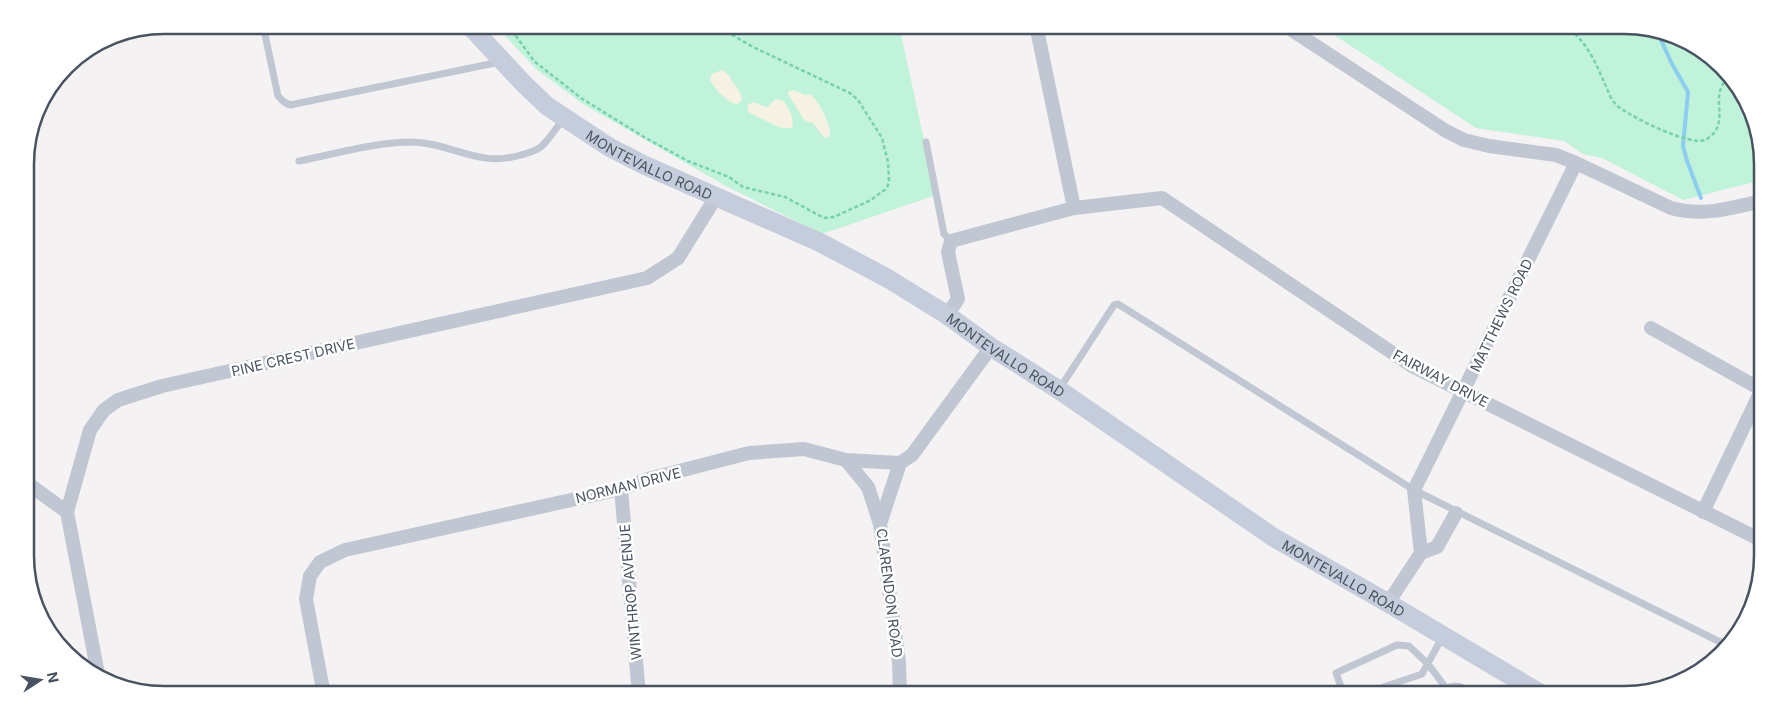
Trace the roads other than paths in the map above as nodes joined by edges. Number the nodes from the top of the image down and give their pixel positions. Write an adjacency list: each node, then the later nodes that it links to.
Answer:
1 (265, 34): 5 (lane)
2 (477, 34): 5 (main road, MONTEVALLO ROAD)
3 (1038, 34): 12 (street)
4 (1298, 34): 9 (street)
5 (503, 62): 6 (main road, MONTEVALLO ROAD)
6 (564, 118): 8 (lane); 10 (main road, MONTEVALLO ROAD)
7 (926, 142): 13 (lane)
8 (299, 162)
9 (1576, 163): 11 (street); 19 (street, MATTHEWS ROAD)
10 (716, 197): 14 (main road, MONTEVALLO ROAD); 26 (street, PINE CREST DRIVE)
11 (1754, 203)
12 (1074, 208): 13 (street, FAIRWAY DRIVE); 19 (street, FAIRWAY DRIVE)
13 (951, 241): 14 (street)
14 (947, 315): 16 (main road, MONTEVALLO ROAD)
15 (1651, 328): 17 (street)
16 (991, 347): 18 (main road, MONTEVALLO ROAD); 22 (street)
17 (1754, 386)
18 (1059, 390): 25 (lane); 32 (main road, MONTEVALLO ROAD)
19 (1464, 391): 25 (street, MATTHEWS ROAD); 28 (street, FAIRWAY DRIVE)
20 (1754, 407): 28 (street)
21 (846, 460): 22 (street, NORMAN DRIVE); 24 (street, NORMAN DRIVE); 29 (street)
22 (900, 463): 29 (street, CLARENDON ROAD)
23 (34, 488): 26 (street)
24 (621, 489): 37 (street, NORMAN DRIVE); 38 (street, WINTHROP AVENUE)
25 (1414, 490): 27 (lane); 31 (street)
26 (67, 512): 36 (street, PINE CREST DRIVE)
27 (1456, 512): 31 (street); 34 (lane)
28 (1703, 512): 30 (street, FAIRWAY DRIVE)
29 (880, 524): 39 (street, CLARENDON ROAD)
30 (1754, 537)
31 (1421, 553): 32 (street)
32 (1388, 603): 33 (main road, MONTEVALLO ROAD)
33 (1444, 636): 35 (lane); 43 (main road, MONTEVALLO ROAD)
34 (1721, 642)
35 (1428, 664): 40 (lane); 41 (lane); 42 (lane)
36 (97, 667)
37 (322, 686)
38 (638, 686)
39 (900, 686)
40 (1341, 686)
41 (1387, 686)
42 (1444, 686)
43 (1515, 686)

